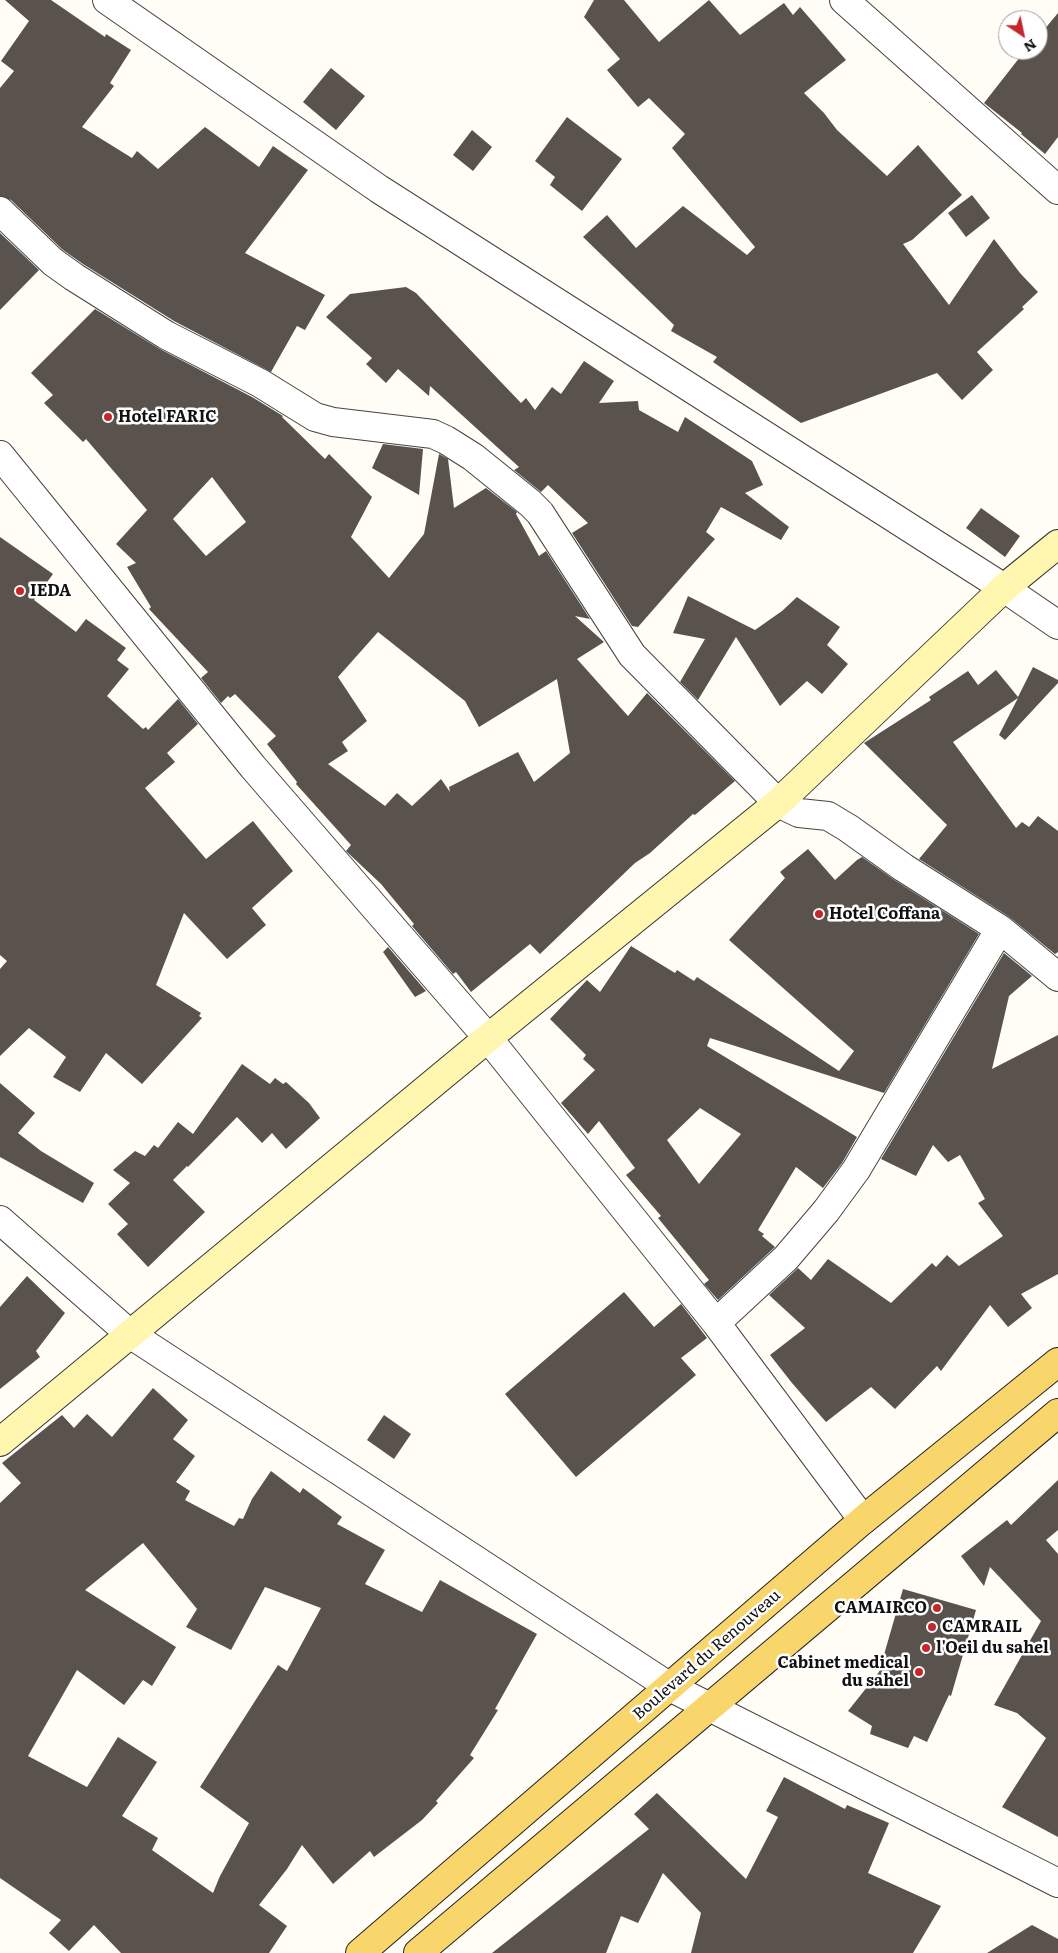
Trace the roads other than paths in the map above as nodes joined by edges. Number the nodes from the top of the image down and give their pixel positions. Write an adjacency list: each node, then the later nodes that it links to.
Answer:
1 (107, 0): 7 (street)
2 (844, 0): 3 (street)
3 (1058, 190)
4 (0, 211): 9 (street)
5 (0, 455): 12 (street)
6 (1058, 544): 7 (main road)
7 (1004, 588): 8 (street); 9 (main road)
8 (1058, 625)
9 (778, 803): 10 (street); 12 (main road)
10 (1000, 929): 11 (street); 14 (street)
11 (1058, 976)
12 (488, 1038): 14 (street); 15 (main road)
13 (0, 1220): 15 (street)
14 (716, 1323): 19 (street)
15 (130, 1334): 18 (main road); 20 (street)
16 (1058, 1362): 19 (main road, Boulevard du Renouveau)
17 (1058, 1413): 21 (main road)
18 (0, 1442)
19 (863, 1520): 20 (main road, Boulevard du Renouveau)
20 (670, 1687): 21 (street); 23 (main road, Boulevard du Renouveau)
21 (710, 1707): 22 (street); 24 (main road)
22 (1058, 1883)
23 (360, 1953)
24 (418, 1953)

